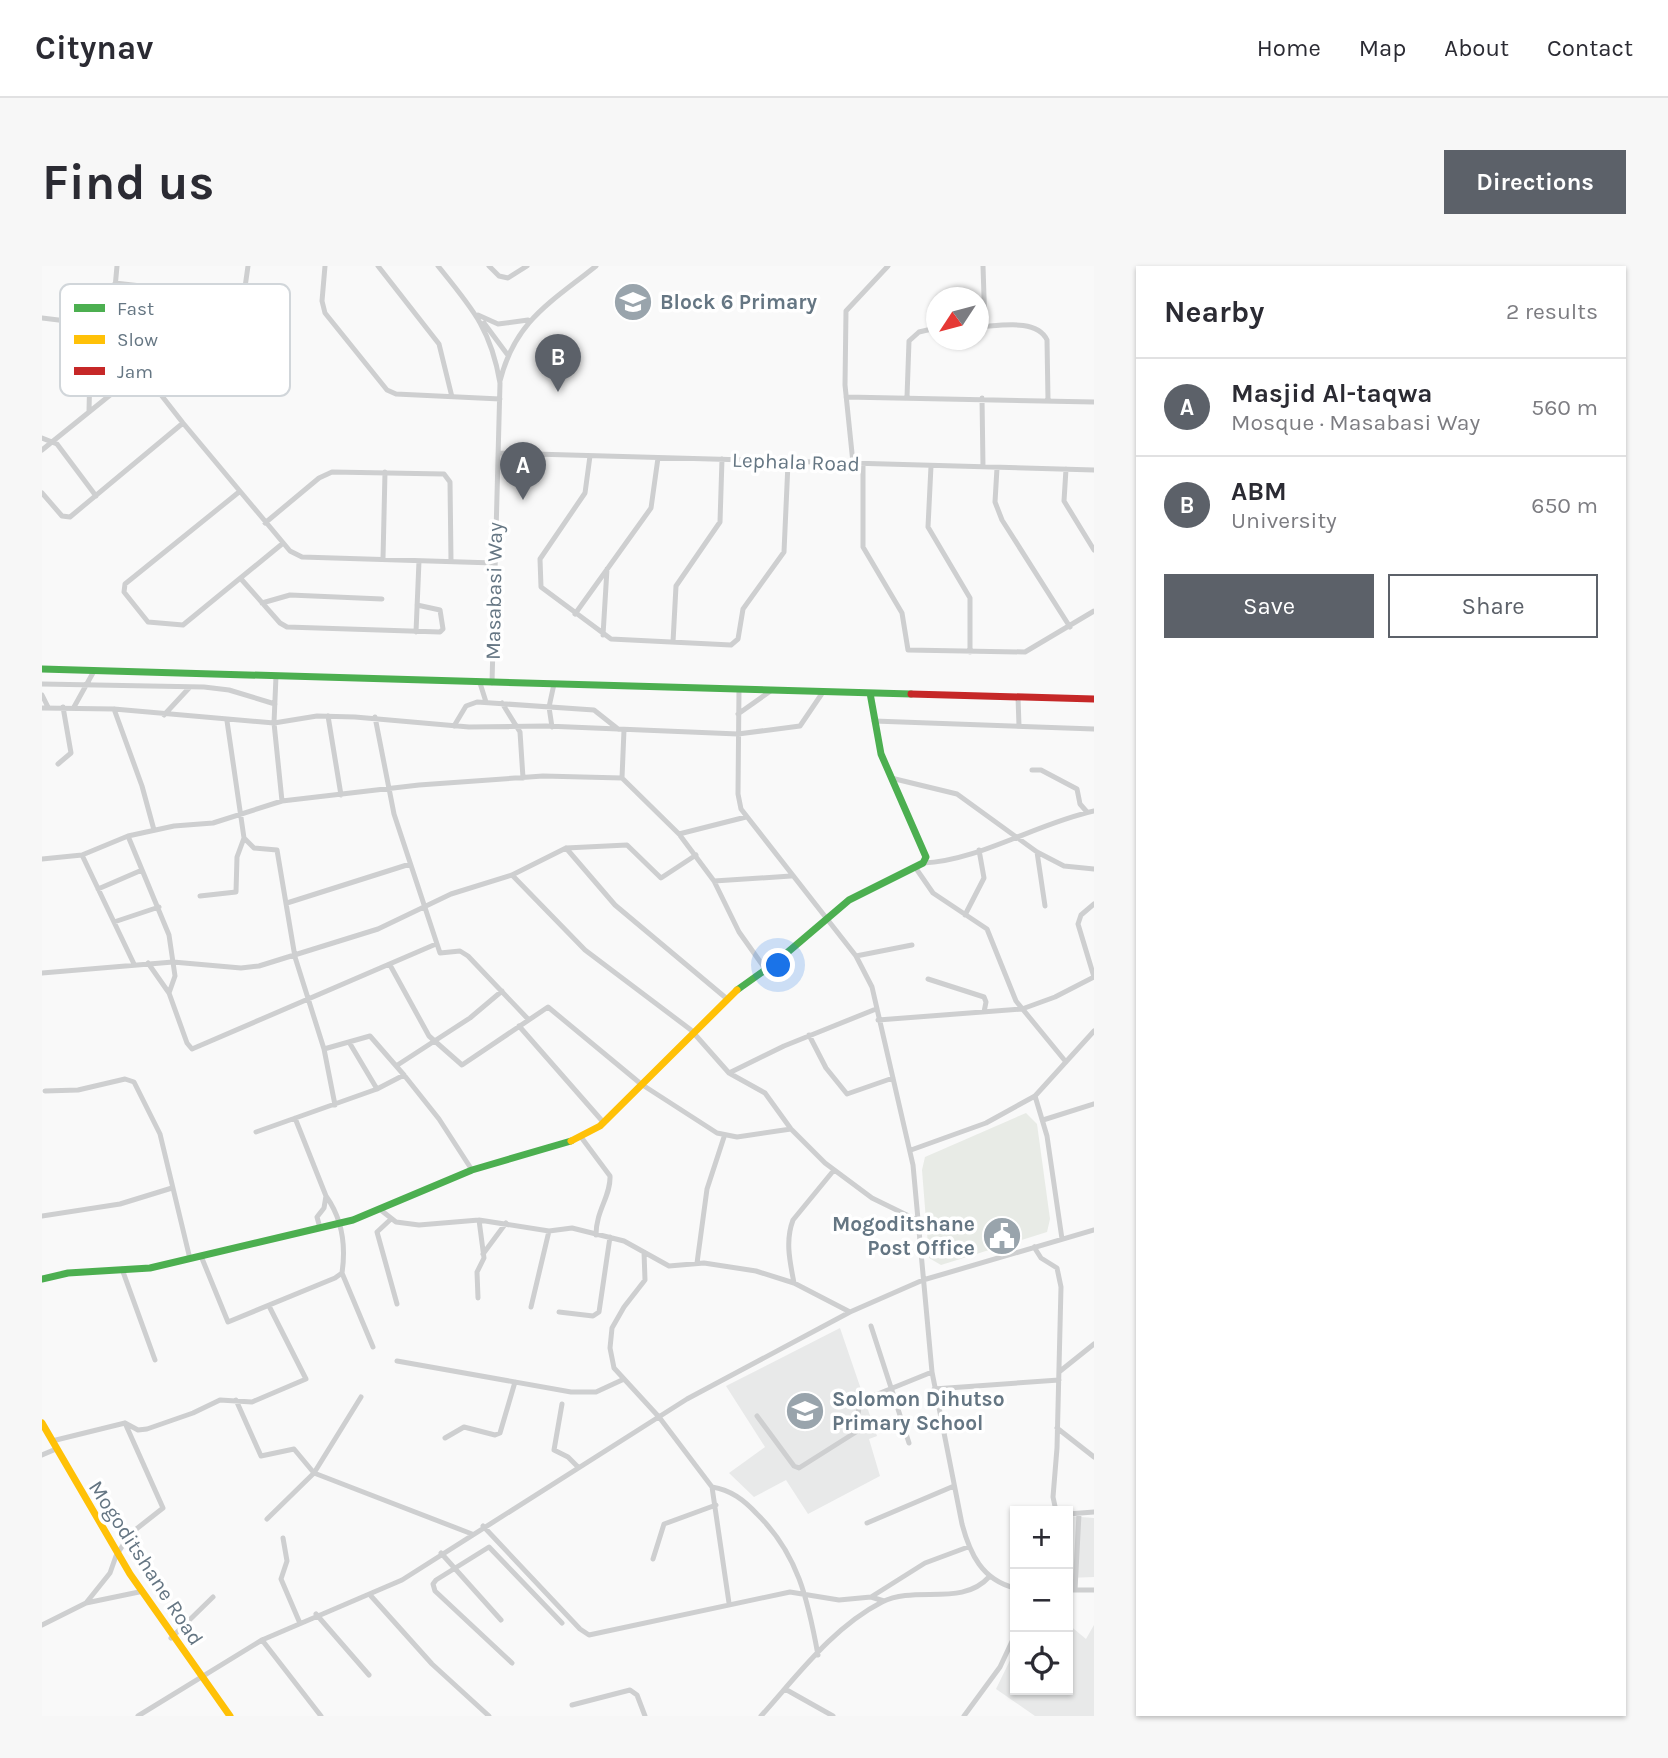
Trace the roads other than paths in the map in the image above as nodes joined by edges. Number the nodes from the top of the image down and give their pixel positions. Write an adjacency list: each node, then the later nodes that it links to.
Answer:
1 (117, 266): 11 (street)
2 (248, 266): 13 (street)
3 (325, 266): 26 (street)
4 (378, 266): 26 (street)
5 (438, 266): 15 (street, Masabasi Way)
6 (489, 266): 7 (street)
7 (527, 266)
8 (596, 266): 17 (street)
9 (888, 266): 27 (street)
10 (983, 266): 14 (street)
11 (116, 283): 12 (street)
12 (125, 284)
13 (246, 284)
14 (983, 287)
15 (478, 315): 17 (street); 21 (street); 22 (street, Masabasi Way)
16 (42, 318): 18 (street)
17 (531, 319): 21 (street)
18 (60, 320)
19 (989, 327): 31 (street)
20 (926, 330): 28 (street)
21 (507, 354): 22 (street)
22 (500, 383): 30 (street, Masabasi Way)
23 (89, 396): 33 (street)
24 (108, 396): 33 (street)
25 (161, 396): 34 (street)
26 (452, 397): 30 (street)
27 (846, 397): 28 (street); 43 (street)
28 (907, 397): 29 (street)
29 (982, 398): 31 (street); 46 (street)
30 (500, 399): 38 (street, Masabasi Way)
31 (1048, 400): 32 (street)
32 (1094, 402)
33 (89, 411): 36 (street)
34 (183, 423): 51 (street); 53 (street)
35 (42, 438): 36 (street)
36 (54, 441): 37 (street); 53 (street)
37 (42, 450)
38 (498, 453): 39 (street, Lephala Road); 60 (street, Masabasi Way)
39 (590, 456): 40 (street, Lephala Road); 67 (street)
40 (658, 458): 41 (street, Lephala Road); 61 (street)
41 (722, 459): 42 (street, Lephala Road); 71 (street)
42 (788, 463): 43 (street, Lephala Road); 71 (street)
43 (853, 463): 44 (street, Lephala Road)
44 (863, 464): 45 (street, Lephala Road); 72 (street)
45 (931, 466): 46 (street, Lephala Road); 72 (street)
46 (983, 467): 47 (street, Lephala Road)
47 (997, 468): 48 (street, Lephala Road); 68 (street)
48 (1066, 469): 49 (street, Lephala Road); 56 (street)
49 (1094, 470)
50 (385, 472): 54 (street); 57 (street); 59 (street)
51 (239, 492): 54 (street); 62 (street)
52 (42, 494): 53 (street)
53 (96, 496)
54 (265, 523): 55 (street)
55 (282, 544): 57 (street); 62 (street)
56 (1094, 550)
57 (383, 559): 58 (street)
58 (419, 561): 59 (street); 65 (street)
59 (451, 561): 60 (street)
60 (494, 563): 77 (street, Masabasi Way)
61 (607, 569): 67 (street); 70 (street)
62 (242, 580): 64 (street)
63 (383, 598): 64 (street)
64 (262, 603): 69 (street)
65 (417, 605): 69 (street); 69 (street)
66 (1094, 611): 68 (street)
67 (575, 614): 70 (street)
68 (1070, 627): 72 (street)
69 (416, 632)
70 (603, 635): 71 (street)
71 (673, 642)
72 (970, 652)
73 (42, 669): 74 (main road)
74 (94, 671): 75 (main road); 81 (street)
75 (276, 676): 76 (main road); 91 (street)
76 (480, 682): 77 (main road); 89 (street)
77 (492, 683): 79 (main road)
78 (42, 684): 81 (street)
79 (554, 684): 82 (main road); 94 (street)
80 (191, 686): 81 (street); 91 (street); 98 (street)
81 (84, 687): 93 (street)
82 (738, 690): 83 (main road); 97 (street)
83 (772, 691): 84 (main road); 97 (street)
84 (823, 692): 85 (main road); 110 (street)
85 (870, 693): 87 (main road); 102 (main road)
86 (42, 695): 95 (street)
87 (1018, 697): 88 (main road); 105 (street)
88 (1094, 699)
89 (486, 702): 90 (street); 104 (street)
90 (502, 703): 94 (street); 106 (street)
91 (275, 704): 103 (street)
92 (63, 707): 93 (street); 95 (street); 111 (street)
93 (74, 707): 96 (street)
94 (550, 707): 107 (street); 109 (street)
95 (45, 708)
96 (114, 709): 98 (street); 122 (street)
97 (738, 714): 110 (street)
98 (164, 715): 101 (street)
99 (327, 716): 100 (street); 103 (street); 117 (street)
100 (375, 717): 104 (street); 116 (street)
101 (227, 721): 103 (street); 120 (street)
102 (874, 721): 105 (street); 115 (main road)
103 (274, 723): 118 (street)
104 (454, 726): 106 (street)
105 (1019, 726): 108 (street)
106 (517, 727): 107 (street); 113 (street)
107 (552, 727): 109 (street)
108 (1094, 729)
109 (621, 730): 110 (street); 114 (street)
110 (738, 734): 121 (street)
111 (58, 764)
112 (1032, 770): 119 (street)
113 (523, 778): 114 (street); 116 (street)
114 (622, 778): 123 (street)
115 (890, 778): 124 (street); 134 (main road)
116 (390, 789): 117 (street); 133 (street)
117 (341, 795): 118 (street)
118 (282, 801): 120 (street)
119 (1091, 812): 124 (street)
120 (240, 813): 122 (street); 126 (street)
121 (746, 817): 123 (street); 138 (street)
122 (154, 830): 125 (street)
123 (679, 834): 131 (street)
124 (1017, 835): 128 (street); 129 (street)
125 (128, 836): 130 (street); 136 (street)
126 (244, 838): 141 (street); 142 (street)
127 (566, 848): 131 (street); 137 (street); 163 (street)
128 (979, 850): 134 (street); 147 (street)
129 (1038, 852): 135 (street); 144 (street)
130 (82, 855): 132 (street); 140 (street)
131 (696, 855): 139 (street)
132 (42, 859)
133 (410, 864): 142 (street); 146 (street)
134 (919, 865): 147 (street); 148 (main road)
135 (1094, 869)
136 (142, 870): 140 (street); 145 (street)
137 (512, 875): 146 (street); 171 (street)
138 (791, 876): 139 (street); 148 (street)
139 (714, 881): 158 (street)
140 (98, 889): 149 (street)
141 (200, 896)
142 (287, 903): 153 (street)
143 (1094, 904): 166 (street)
144 (1045, 906)
145 (159, 907): 149 (street); 154 (street)
146 (423, 909): 150 (street); 153 (street)
147 (965, 915): 166 (street)
148 (825, 918): 152 (street); 158 (main road)
149 (114, 922): 156 (street)
150 (436, 944): 157 (street); 161 (street)
151 (912, 945): 152 (street)
152 (856, 956): 165 (street)
153 (296, 957): 154 (street); 164 (street)
154 (173, 962): 155 (street); 162 (street)
155 (148, 963): 156 (street); 162 (street)
156 (134, 964): 159 (street)
157 (390, 965): 164 (street); 174 (street)
158 (766, 970): 163 (main road)
159 (42, 973)
160 (928, 979): 167 (street)
161 (502, 991): 168 (street); 174 (street)
162 (169, 993): 164 (street)
163 (726, 998): 171 (main road)
164 (309, 1002): 176 (street)
165 (876, 1009): 169 (street); 173 (street)
166 (1021, 1009): 167 (street); 177 (street)
167 (984, 1012): 169 (street)
168 (528, 1019): 170 (street); 182 (street)
169 (878, 1020): 181 (street)
170 (519, 1026): 174 (street); 190 (street)
171 (691, 1030): 179 (street); 182 (main road)
172 (1094, 1031): 177 (street)
173 (808, 1035): 179 (street); 181 (street)
174 (435, 1041): 178 (street)
175 (349, 1042): 176 (street); 178 (street); 183 (street)
176 (324, 1049): 186 (street)
177 (1066, 1062): 185 (street)
178 (396, 1066): 180 (street)
179 (729, 1073): 191 (street)
180 (404, 1075): 183 (street); 196 (street)
181 (892, 1078): 195 (street)
182 (641, 1084): 190 (main road); 194 (street)
183 (377, 1090): 186 (street)
184 (45, 1091): 198 (street)
185 (1035, 1096): 189 (street); 195 (street)
186 (335, 1105): 188 (street)
187 (1094, 1105): 189 (street)
188 (295, 1118): 192 (street); 199 (street)
189 (1043, 1120): 212 (street)
190 (604, 1123): 193 (main road)
191 (791, 1129): 194 (street); 197 (street)
192 (256, 1132)
193 (581, 1137): 196 (main road); 210 (street)
194 (724, 1137): 218 (street)
195 (911, 1150): 204 (street)
196 (472, 1170): 200 (main road)
197 (834, 1170): 204 (street); 223 (street)
198 (172, 1188): 201 (street); 217 (street)
199 (326, 1196): 206 (street); 207 (street)
200 (382, 1211): 202 (street); 206 (main road)
201 (42, 1216)
202 (391, 1219): 203 (street); 225 (street)
203 (479, 1220): 205 (street); 215 (street)
204 (919, 1221): 222 (street)
205 (506, 1223): 209 (street); 215 (street)
206 (340, 1224): 207 (main road); 220 (street)
207 (320, 1228): 216 (main road)
208 (1094, 1230): 212 (street)
209 (549, 1231): 210 (street); 227 (street)
210 (596, 1235): 211 (street)
211 (610, 1237): 214 (street); 228 (street)
212 (1062, 1239): 213 (street)
213 (1034, 1247): 222 (street); 236 (street)
214 (644, 1252): 218 (street); 237 (street)
215 (483, 1254): 224 (street)
216 (201, 1256): 217 (main road); 226 (street)
217 (190, 1259): 219 (main road)
218 (697, 1262): 223 (street)
219 (122, 1269): 221 (main road); 233 (street)
220 (342, 1273): 226 (street); 232 (street)
221 (42, 1279)
222 (923, 1280): 229 (street); 235 (street)
223 (794, 1283): 229 (street)
224 (478, 1298)
225 (397, 1304)
226 (269, 1306): 243 (street)
227 (531, 1307)
228 (559, 1312)
229 (850, 1312): 246 (street)
230 (871, 1326): 240 (street)
231 (1094, 1343): 236 (street)
232 (373, 1347)
233 (155, 1360)
234 (397, 1361): 239 (street)
235 (932, 1372): 240 (street); 241 (street)
236 (1059, 1372): 238 (street)
237 (622, 1380): 239 (street); 246 (street)
238 (1059, 1380): 241 (street); 249 (street)
239 (515, 1382): 250 (street)
240 (890, 1387): 245 (street); 251 (street)
241 (934, 1389): 258 (street)
242 (360, 1396): 257 (street)
243 (236, 1400): 248 (street); 257 (street)
244 (562, 1404): 256 (street)
245 (757, 1416)
246 (659, 1417): 256 (street); 259 (street)
247 (42, 1423): 252 (main road, Mogoditshane Road)
248 (125, 1423): 252 (street); 272 (street)
249 (1058, 1428): 255 (street); 261 (street)
250 (445, 1438)
251 (909, 1443)
252 (54, 1445): 254 (street); 272 (main road, Mogoditshane Road)
253 (1094, 1446): 255 (street)
254 (42, 1455)
255 (1092, 1455)
256 (578, 1467): 267 (street)
257 (314, 1474): 265 (street); 268 (street)
258 (954, 1486): 266 (street); 270 (street)
259 (712, 1487): 260 (street); 281 (street)
260 (716, 1505): 273 (street); 287 (street)
261 (1055, 1506)
262 (1094, 1512): 264 (street)
263 (1073, 1514): 264 (street)
264 (1079, 1514): 275 (street)
265 (267, 1519)
266 (867, 1523)
267 (483, 1527): 268 (street); 287 (street)
268 (472, 1534): 271 (street)
269 (283, 1538): 290 (street)
270 (968, 1546): 276 (street); 284 (street)
271 (441, 1553): 274 (street); 282 (street)
272 (116, 1556): 280 (main road, Mogoditshane Road); 286 (street)
273 (653, 1559)
274 (453, 1569): 289 (street); 291 (street); 297 (street)
275 (1073, 1571)
276 (989, 1577): 277 (street); 285 (street)
277 (1010, 1586)
278 (1073, 1590): 279 (street)
279 (1094, 1590)
280 (139, 1592): 286 (street); 293 (main road, Mogoditshane Road)
281 (807, 1593): 284 (street); 287 (street); 296 (street)
282 (371, 1595): 288 (street); 305 (street)
283 (213, 1597): 293 (street)
284 (871, 1597): 285 (street)
285 (884, 1601): 296 (street)
286 (86, 1603): 292 (street)
287 (729, 1603)
288 (316, 1615): 290 (street); 298 (street)
289 (501, 1620)
290 (299, 1621): 294 (street)
291 (562, 1623)
292 (42, 1625)
293 (172, 1638): 299 (main road, Mogoditshane Road)
294 (262, 1640): 299 (street); 304 (street)
295 (1010, 1646): 309 (street)
296 (818, 1655): 300 (street)
297 (512, 1663)
298 (369, 1675)
299 (200, 1677): 302 (street); 303 (main road, Mogoditshane Road)
300 (785, 1689): 307 (street); 308 (street)
301 (572, 1705): 306 (street)
302 (138, 1716)
303 (230, 1716)
304 (321, 1716)
305 (489, 1716)
306 (645, 1716)
307 (761, 1716)
308 (834, 1716)
309 (964, 1716)

